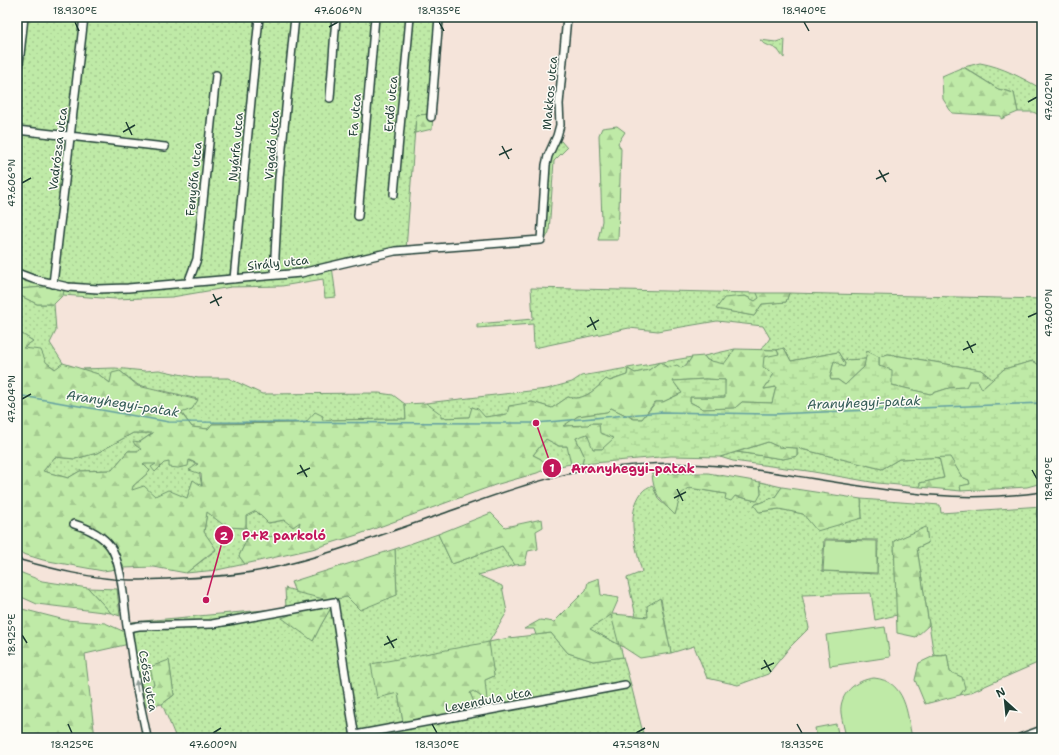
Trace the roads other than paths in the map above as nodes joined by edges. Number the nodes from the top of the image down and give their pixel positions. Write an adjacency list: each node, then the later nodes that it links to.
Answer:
1 (24, 17): 11 (street)
2 (84, 17): 15 (street, Vadrózsa utca)
3 (259, 17): 22 (street, Nyárfa utca)
4 (295, 17): 21 (street, Vigadó utca)
5 (336, 17): 12 (street)
6 (375, 17): 18 (street, Fa utca)
7 (410, 17): 17 (street, Erdő utca)
8 (439, 17): 13 (street)
9 (567, 17): 19 (street, Makkos utca)
10 (216, 75): 23 (street, Fenyőfa utca)
11 (17, 82)
12 (330, 98)
13 (431, 118)
14 (17, 130): 15 (street)
15 (70, 137): 16 (street); 24 (street, Vadrózsa utca)
16 (165, 147)
17 (394, 194)
18 (358, 216)
19 (542, 240): 21 (street, Sirály utca)
20 (17, 273): 24 (street, Sirály utca)
21 (274, 275): 22 (street, Sirály utca)
22 (234, 279): 23 (street, Sirály utca)
23 (188, 283): 24 (street, Sirály utca)
24 (53, 284)
25 (74, 524): 26 (street, Csősz utca)
26 (128, 628): 29 (street); 30 (street, Csősz utca, one-way to 26)
27 (625, 685): 29 (street, Levendula utca)
28 (1042, 730): 31 (street)
29 (355, 737)
30 (147, 738)
31 (1020, 738)

